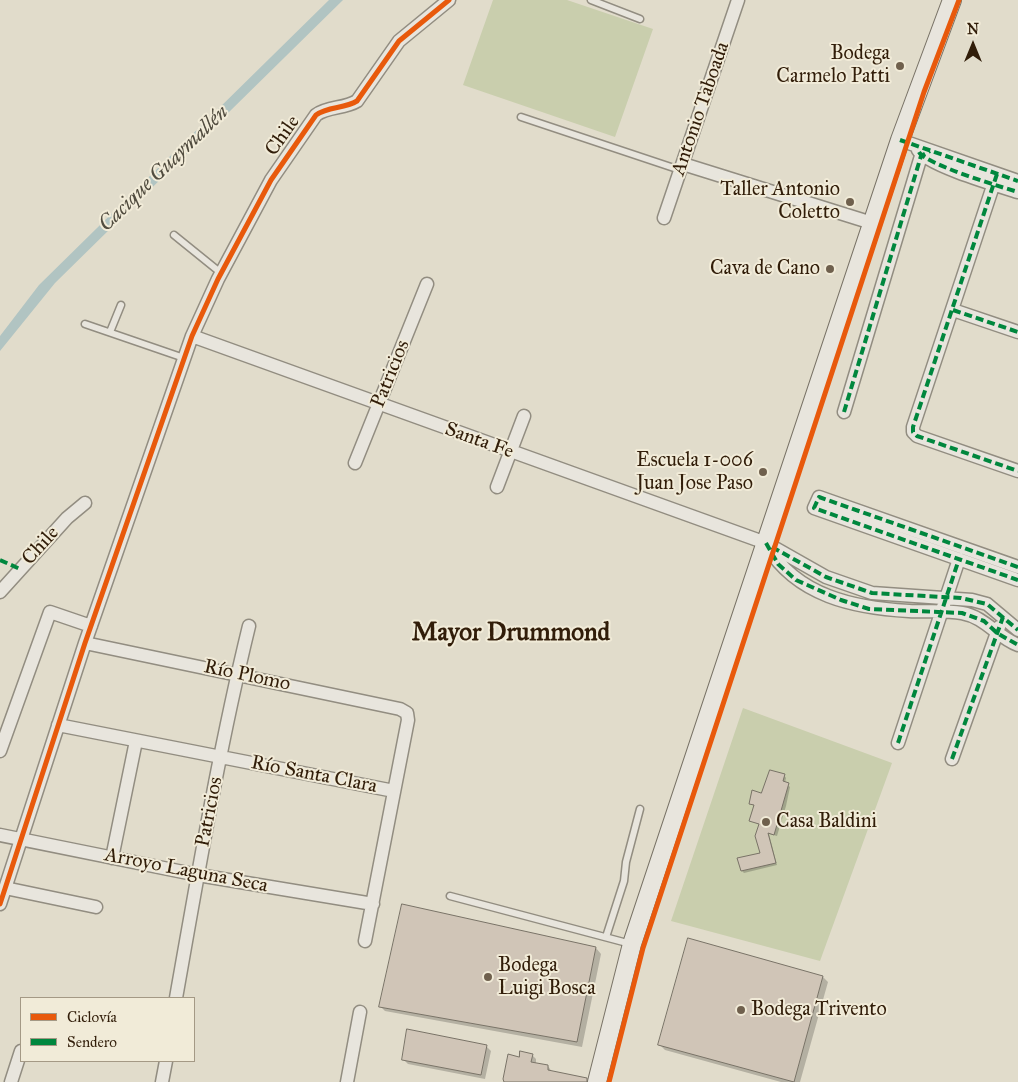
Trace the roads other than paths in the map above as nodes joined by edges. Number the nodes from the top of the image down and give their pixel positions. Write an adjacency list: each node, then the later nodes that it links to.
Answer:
1 (449, 0): 15 (street, Chile)
2 (591, 0): 5 (lane)
3 (738, 0): 8 (street, Antonio Taboada)
4 (952, 0): 7 (main road)
5 (640, 19)
6 (521, 117): 8 (lane)
7 (917, 148): 9 (street); 13 (main road); 25 (street)
8 (681, 167): 12 (street, Antonio Taboada); 13 (street)
9 (996, 179): 10 (street); 11 (street); 18 (street)
10 (1018, 181)
11 (1018, 192)
12 (664, 218)
13 (872, 222): 32 (main road)
14 (174, 235): 15 (lane)
15 (221, 274): 22 (street, Chile)
16 (427, 284): 24 (street, Patricios)
17 (120, 305): 20 (lane)
18 (953, 310): 21 (street); 29 (street)
19 (85, 324): 20 (lane)
20 (110, 332): 23 (lane)
21 (1018, 332)
22 (192, 336): 23 (street, Chile); 24 (street, Santa Fe)
23 (184, 358): 44 (street, Chile)
24 (379, 405): 27 (street, Santa Fe); 28 (street, Patricios)
25 (844, 412)
26 (524, 416): 27 (street)
27 (510, 452): 30 (street); 32 (street, Santa Fe)
28 (355, 463)
29 (1018, 471)
30 (497, 487)
31 (85, 503): 38 (street, Chile)
32 (766, 544): 34 (street, Santa Fe); 36 (street); 70 (main road)
33 (959, 559): 35 (street); 37 (street); 40 (street)
34 (803, 565): 36 (street); 39 (street, Santa Fe)
35 (1018, 567)
36 (796, 580): 41 (street)
37 (1018, 580)
38 (0, 592)
39 (872, 593): 40 (street, Santa Fe); 41 (street)
40 (945, 598): 42 (street); 43 (street, Santa Fe)
41 (869, 608): 42 (street)
42 (941, 612): 47 (street); 53 (street)
43 (1003, 618): 46 (street, Santa Fe); 47 (street)
44 (91, 626): 48 (street, Chile); 54 (street)
45 (249, 626): 50 (street, Patricios)
46 (1018, 630)
47 (997, 633): 49 (street); 56 (street)
48 (85, 643): 50 (street, Río Plomo); 51 (street, Chile)
49 (1018, 645)
50 (238, 673): 55 (street, Patricios); 57 (street, Río Plomo)
51 (58, 725): 52 (street, Río Santa Clara); 60 (street, Chile)
52 (136, 741): 55 (street, Río Santa Clara); 61 (street)
53 (898, 743)
54 (0, 751)
55 (221, 757): 57 (street, Río Santa Clara); 62 (street, Patricios)
56 (952, 759)
57 (394, 791): 66 (street)
58 (640, 809): 68 (lane)
59 (0, 834): 60 (street, Arroyo Laguna Seca)
60 (20, 839): 61 (street, Arroyo Laguna Seca); 63 (street, Chile)
61 (112, 858): 62 (street, Arroyo Laguna Seca)
62 (198, 875): 66 (street, Arroyo Laguna Seca); 71 (street, Patricios)
63 (5, 888): 65 (street, Chile); 67 (street)
64 (450, 896): 68 (lane)
65 (0, 904)
66 (373, 904): 69 (street)
67 (96, 907)
68 (606, 937): 70 (lane)
69 (365, 941)
70 (632, 944): 78 (main road)
71 (176, 997)
72 (360, 1012): 77 (street)
73 (20, 1054): 75 (street)
74 (166, 1062): 76 (street)
75 (8, 1078)
76 (162, 1082)
77 (347, 1082)
78 (597, 1082)

